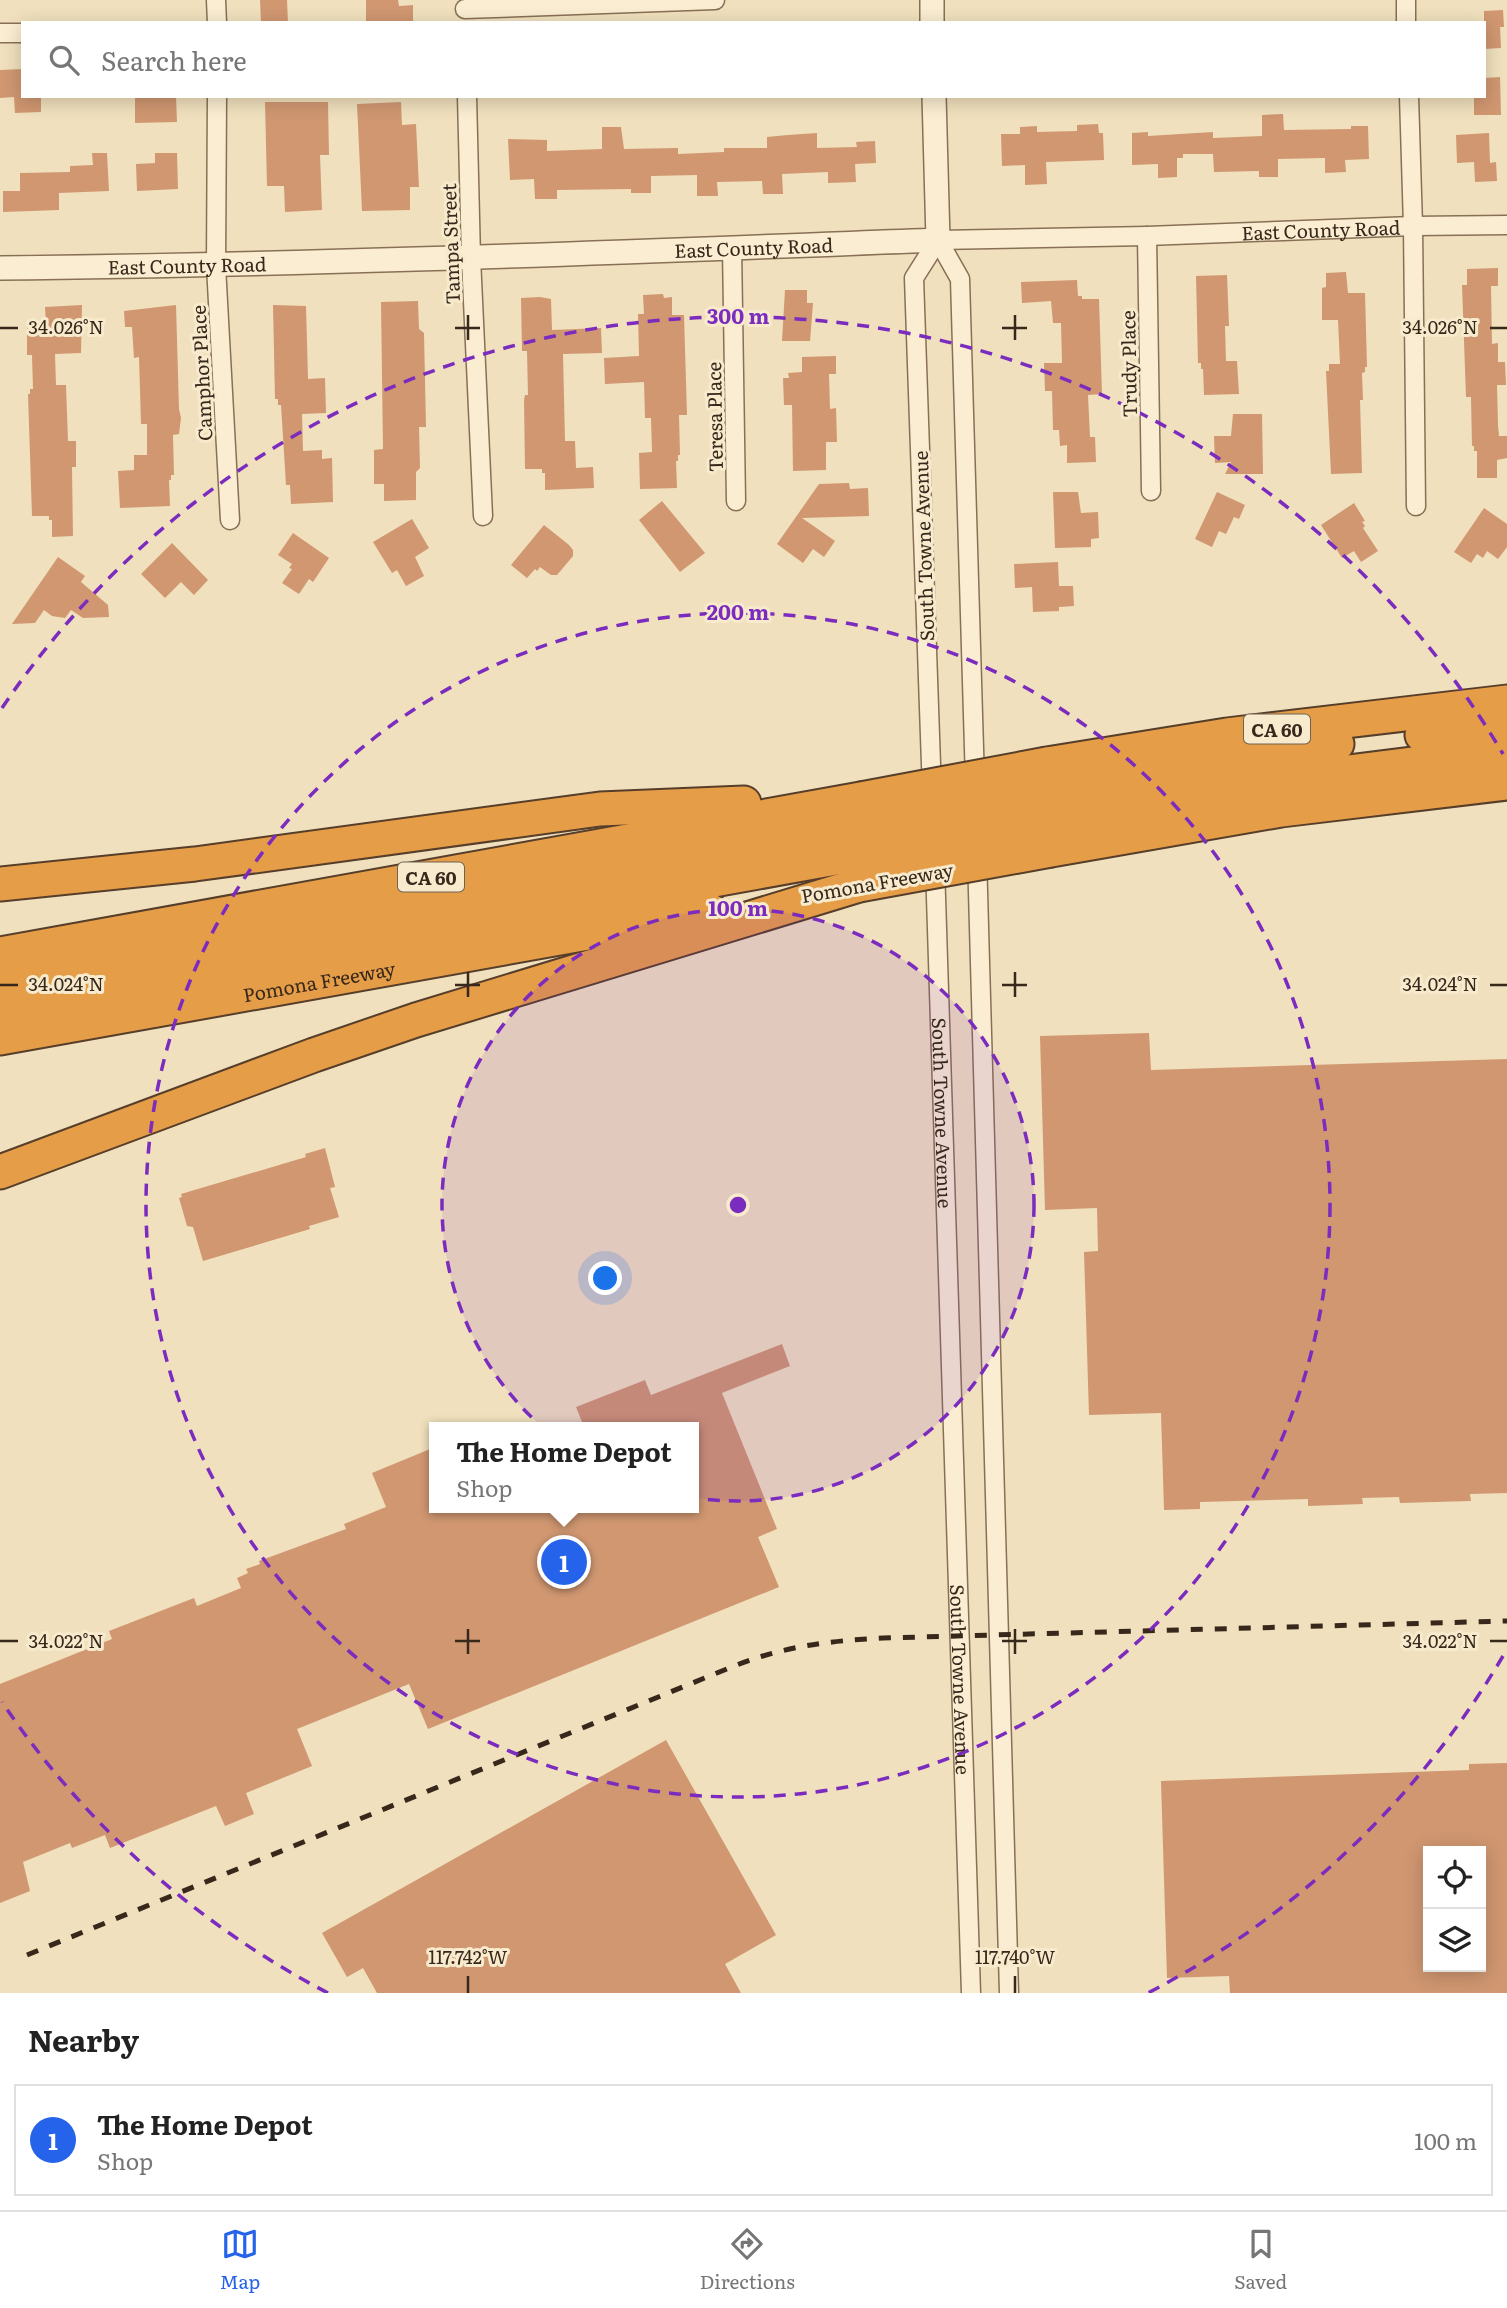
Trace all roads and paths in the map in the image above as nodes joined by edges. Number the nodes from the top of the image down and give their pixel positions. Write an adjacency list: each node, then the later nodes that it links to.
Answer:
1 (216, 0): 6 (street)
2 (715, 0): 5 (street)
3 (932, 0): 7 (street)
4 (1406, 0): 8 (street)
5 (465, 11)
6 (217, 21)
7 (932, 21)
8 (1406, 21)
9 (0, 33): 10 (street)
10 (21, 33)
11 (217, 98): 21 (street, Camphor Place)
12 (467, 98): 20 (street, Tampa Street)
13 (934, 98): 18 (street, South Towne Avenue)
14 (1409, 98): 16 (street)
15 (1507, 225): 16 (street, East County Road)
16 (1413, 226): 17 (street, East County Road); 25 (street)
17 (1147, 236): 18 (street, East County Road); 23 (street, Trudy Place)
18 (937, 240): 19 (street, East County Road); 40 (street, South Towne Avenue); 41 (street, South Towne Avenue)
19 (732, 248): 20 (street, East County Road); 24 (street, Teresa Place)
20 (471, 258): 21 (street, East County Road); 26 (street, Tampa Street)
21 (216, 266): 22 (street, East County Road); 27 (street, Camphor Place)
22 (0, 268)
23 (1151, 491)
24 (736, 501)
25 (1416, 506)
26 (483, 516)
27 (230, 520)
28 (1507, 702): 32 (highway, Pomona Freeway / CA 60)
29 (1507, 727): 32 (highway)
30 (1507, 752): 32 (highway)
31 (1507, 783): 32 (highway, Pomona Freeway / CA 60)
32 (1049, 806): 33 (highway, Pomona Freeway / CA 60, bridge); 33 (highway, Pomona Freeway / CA 60, bridge)
33 (859, 841): 34 (highway); 35 (highway, Pomona Freeway / CA 60); 36 (highway); 37 (highway); 38 (highway, Pomona Freeway / CA 60); 39 (highway)
34 (0, 884)
35 (0, 954)
36 (0, 983)
37 (0, 1009)
38 (0, 1038)
39 (0, 1172)
40 (971, 1993)
41 (1009, 1993)

